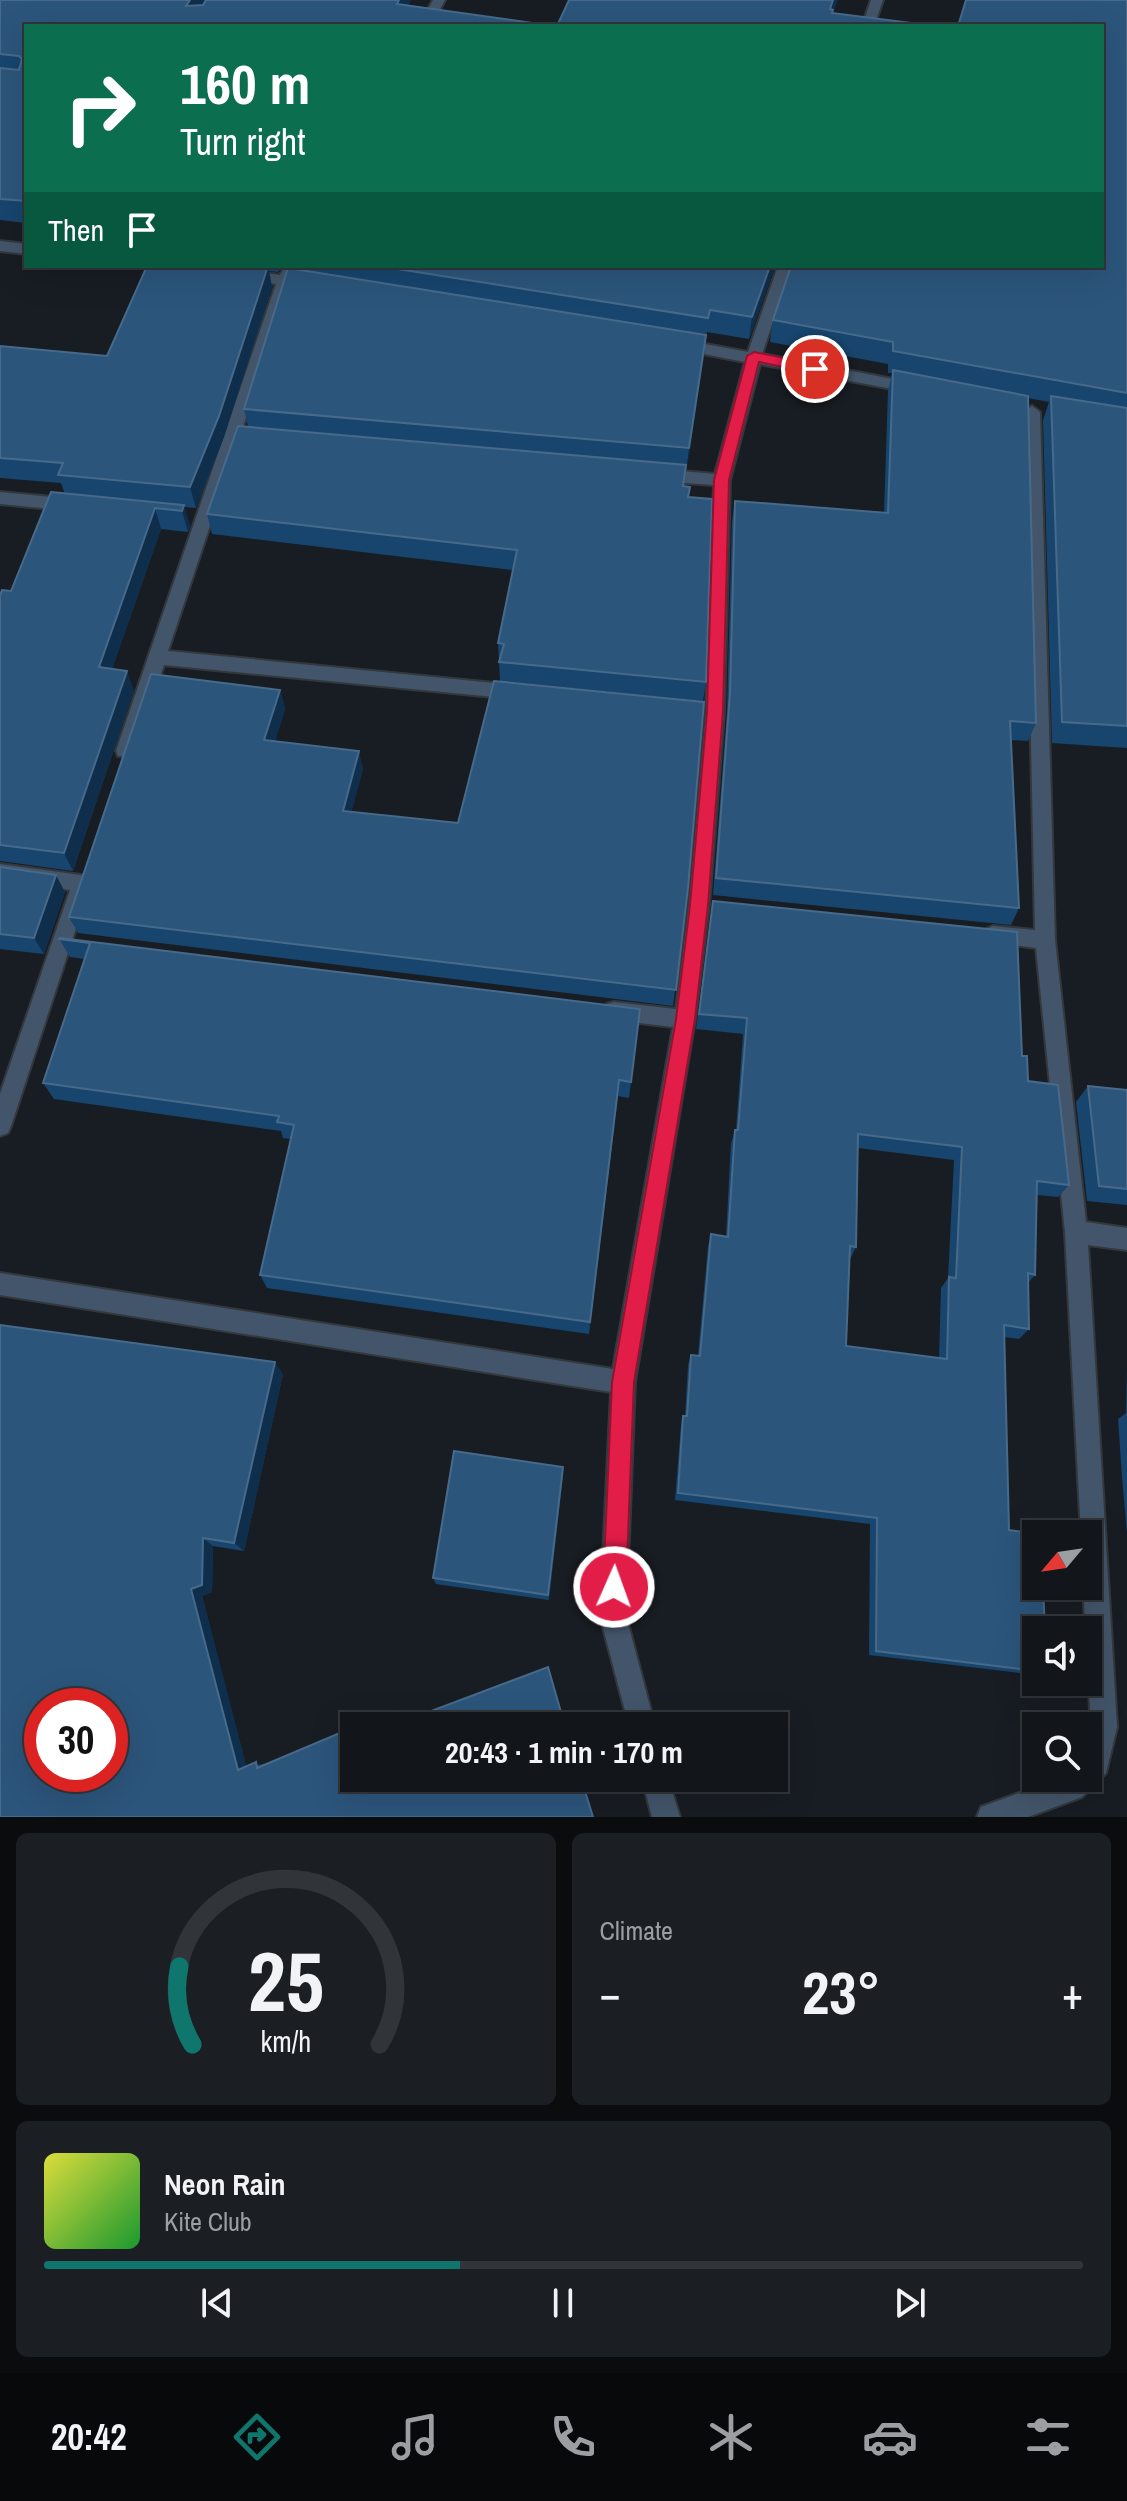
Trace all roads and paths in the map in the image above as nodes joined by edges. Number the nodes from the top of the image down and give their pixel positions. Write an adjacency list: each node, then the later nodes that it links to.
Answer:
1 (439, 0): 3 (street)
2 (877, 0): 4 (street)
3 (426, 24)
4 (869, 24)
5 (0, 246): 6 (street)
6 (24, 249)
7 (784, 268): 12 (street)
8 (228, 273): 9 (street)
9 (288, 273): 10 (street); 19 (street)
10 (331, 287)
11 (660, 341): 12 (street)
12 (754, 356): 13 (street); 16 (street)
13 (924, 390)
14 (1032, 411): 24 (street)
15 (643, 474): 16 (street)
16 (722, 480): 26 (street)
17 (0, 498): 18 (street)
18 (94, 507)
19 (157, 657): 20 (street); 21 (street)
20 (529, 693)
21 (121, 762)
22 (0, 872): 27 (street)
23 (966, 932): 24 (street)
24 (1045, 940): 28 (street)
25 (592, 1008): 26 (street)
26 (685, 1019): 31 (street)
27 (0, 1126)
28 (1076, 1232): 29 (street); 33 (street)
29 (1127, 1239)
30 (0, 1284): 31 (street)
31 (623, 1382): 32 (street)
32 (638, 1712)
33 (1102, 1738)
34 (659, 1792): 36 (street)
35 (1050, 1792): 37 (street)
36 (666, 1817)
37 (991, 1817)

